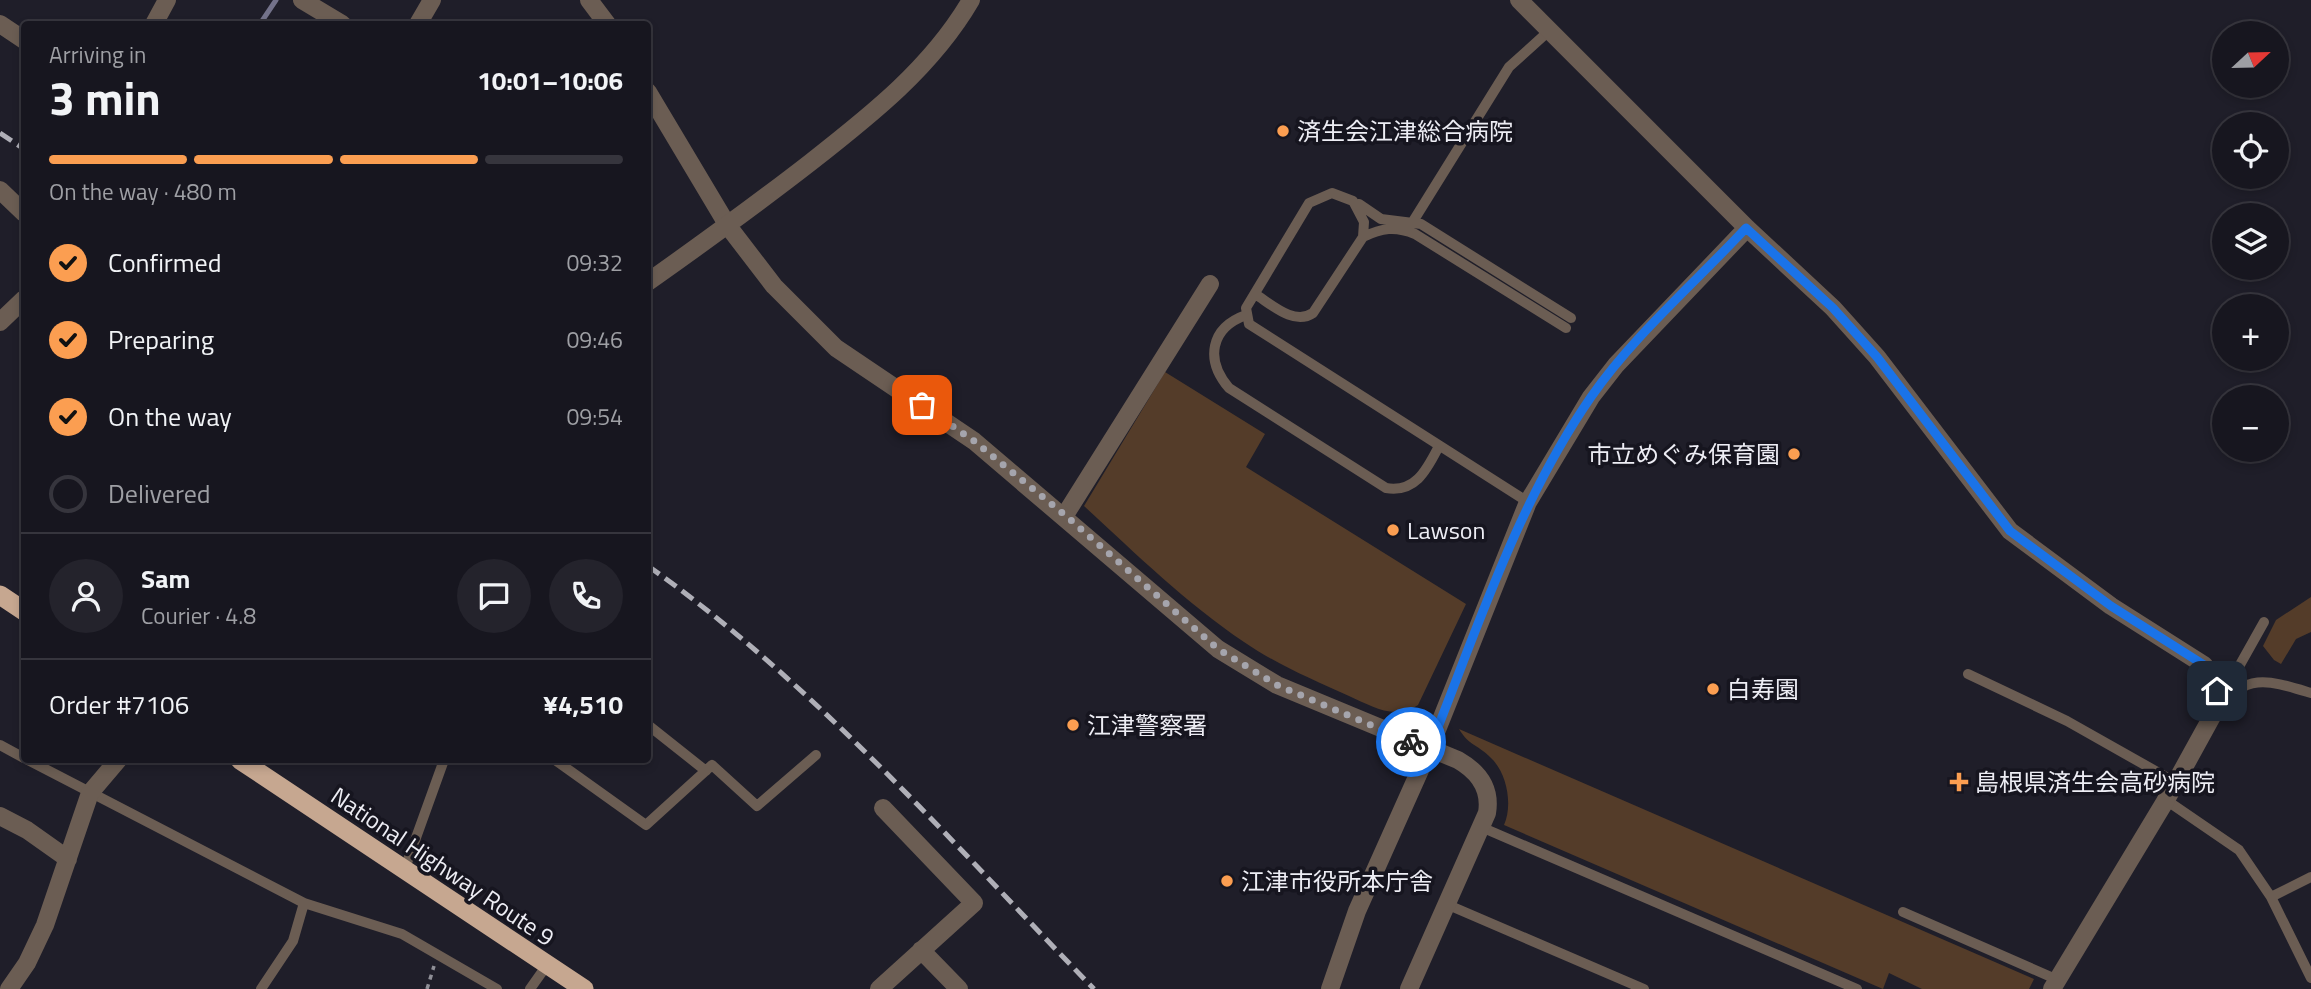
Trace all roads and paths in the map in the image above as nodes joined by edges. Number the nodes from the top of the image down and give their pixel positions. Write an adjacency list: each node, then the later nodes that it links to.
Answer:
1 (167, 0): 7 (street)
2 (302, 0): 8 (street)
3 (432, 0): 9 (street)
4 (589, 0): 10 (street)
5 (971, 0): 19 (street)
6 (1519, 0): 12 (street)
7 (156, 21)
8 (337, 21)
9 (420, 21)
10 (605, 21)
11 (0, 24): 13 (street)
12 (1550, 30): 18 (lane); 20 (street)
13 (21, 38)
14 (651, 97): 19 (street)
15 (0, 190): 17 (street)
16 (1353, 201): 18 (lane); 21 (lane); 24 (lane)
17 (21, 210)
18 (1412, 223): 27 (lane)
19 (729, 226): 22 (street); 32 (street)
20 (1746, 228): 31 (street); 38 (street)
21 (1363, 237): 24 (lane); 29 (lane)
22 (651, 280)
23 (1210, 284): 32 (street)
24 (1255, 294): 26 (lane)
25 (21, 302): 28 (street)
26 (1246, 315): 30 (lane); 30 (lane)
27 (1572, 318)
28 (0, 322)
29 (1566, 328)
30 (1439, 446): 31 (lane)
31 (1528, 502): 41 (street)
32 (1065, 515): 41 (street)
33 (0, 595): 34 (highway)
34 (21, 609)
35 (2264, 622): 38 (lane)
36 (1968, 674): 50 (lane)
37 (2311, 693): 38 (lane)
38 (2215, 711): 50 (street)
39 (651, 727): 49 (lane)
40 (0, 745): 43 (lane)
41 (1429, 750): 55 (street); 76 (street)
42 (816, 755): 49 (lane)
43 (21, 756)
44 (34, 763): 51 (lane)
45 (115, 763): 51 (street)
46 (244, 763): 57 (highway, National Highway Route 9)
47 (443, 763): 57 (lane)
48 (559, 763): 49 (lane)
49 (706, 771)
50 (2175, 782): 52 (street)
51 (90, 793): 56 (street); 60 (lane)
52 (2166, 800): 59 (lane); 67 (street)
53 (883, 808): 63 (street)
54 (0, 816): 56 (street)
55 (1480, 827): 61 (street); 79 (lane)
56 (68, 859): 68 (street)
57 (404, 871): 65 (highway, National Highway Route 9)
58 (2311, 877): 59 (lane)
59 (2271, 897): 66 (lane)
60 (304, 903): 64 (lane); 69 (lane)
61 (1446, 904): 77 (street); 78 (lane)
62 (1903, 912): 67 (lane)
63 (922, 950): 74 (street); 75 (street)
64 (437, 954): 70 (path); 71 (lane)
65 (547, 965): 72 (lane); 73 (highway, National Highway Route 9)
66 (2311, 978)
67 (2055, 984)
68 (9, 989)
69 (261, 989)
70 (427, 989)
71 (497, 989)
72 (530, 989)
73 (584, 989)
74 (879, 989)
75 (959, 989)
76 (1329, 989)
77 (1409, 989)
78 (1644, 989)
79 (1857, 989)

